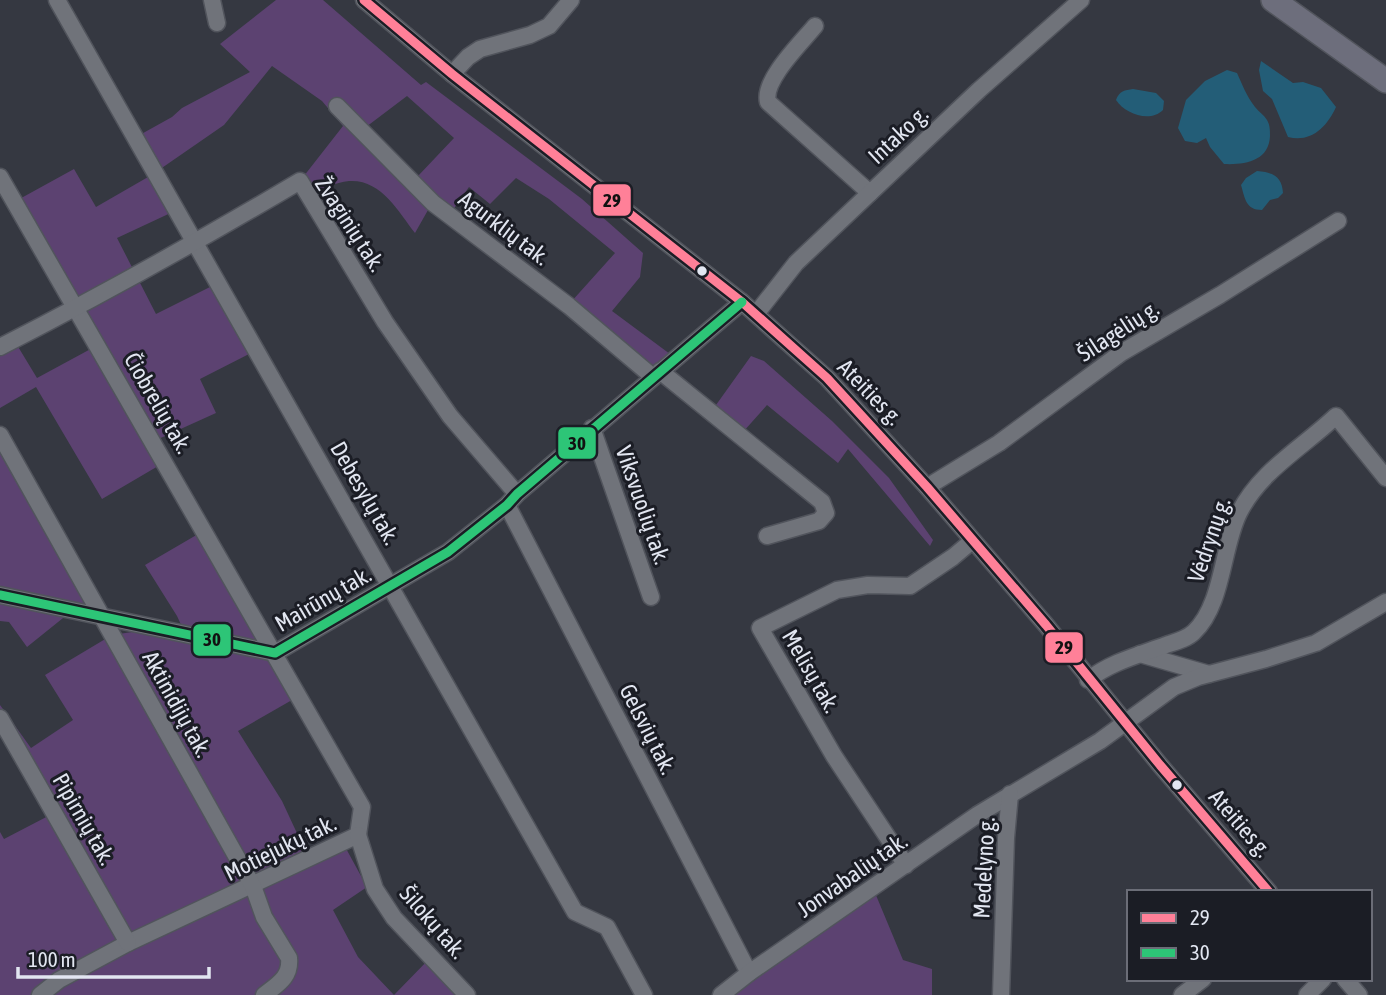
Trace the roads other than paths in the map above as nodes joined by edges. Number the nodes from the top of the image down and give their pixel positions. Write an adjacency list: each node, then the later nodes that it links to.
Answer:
1 (57, 0): 15 (street, Debesylų tak.)
2 (212, 0): 7 (street)
3 (363, 0): 9 (street, Ateities g.)
4 (570, 0): 9 (street)
5 (1081, 0): 13 (street, Intako g.)
6 (1280, 3): 10 (highway)
7 (217, 23)
8 (815, 26): 13 (street)
9 (452, 74): 16 (street, Ateities g.)
10 (1386, 82)
11 (337, 106): 20 (street, Agurklių tak.)
12 (0, 177): 17 (street, Čiobrelių tak.)
13 (870, 192): 18 (street, Intako g.)
14 (1338, 220): 24 (street, Šilagėlių g.)
15 (196, 243): 17 (street, Žvaginių tak.); 25 (street, Žvaginių tak.); 28 (street, Debesylų tak.)
16 (742, 302): 18 (street, Ateities g.); 20 (street, Mairūnų tak.)
17 (77, 308): 19 (street, Žvaginių tak.); 33 (street, Čiobrelių tak.)
18 (756, 314): 24 (street, Ateities g.)
19 (0, 347)
20 (656, 374): 21 (street, Mairūnų tak.); 26 (street, Agurklių tak.)
21 (592, 428): 25 (street, Mairūnų tak.); 30 (street, Viksvuolių tak.)
22 (0, 435): 32 (street, Aktinidijų tak.)
23 (1386, 478): 34 (street, Vėdrynų g.)
24 (927, 487): 27 (street, Ateities g.)
25 (512, 500): 28 (street, Mairūnų tak.); 45 (street, Gelsvių tak.)
26 (767, 537)
27 (972, 541): 36 (street, Ateities g.); 41 (street, Melisų tak.)
28 (391, 586): 33 (street, Mairūnų tak.); 49 (street, Debesylų tak.)
29 (0, 595): 32 (street, Mairūnų tak.)
30 (651, 597)
31 (1386, 602): 35 (street, Medelyno g.)
32 (103, 616): 33 (street, Mairūnų tak.); 42 (street, Aktinidijų tak.)
33 (275, 653): 40 (street, Motiejukų tak.)
34 (1140, 654): 35 (street); 36 (street, Vėdrynų g.)
35 (1209, 674): 38 (street, Medelyno g.)
36 (1088, 680): 38 (street, Ateities g.)
37 (0, 718): 44 (street, Pipirnių tak.)
38 (1124, 723): 39 (street, Medelyno g.); 43 (street, Ateities g.)
39 (1010, 794): 41 (street, Jonvabalių tak.); 54 (street, Medelyno g.)
40 (358, 835): 42 (street, Motiejukų tak.); 52 (street, Šilokų tak.)
41 (906, 865): 45 (street, Jonvabalių tak.)
42 (253, 886): 44 (street, Motiejukų tak.); 51 (street, Aktinidijų tak.)
43 (1267, 890)
44 (128, 943): 50 (street, Motiejukų tak.)
45 (749, 973): 53 (street, Jonvabalių tak.)
46 (1200, 981): 55 (street)
47 (1321, 981): 56 (street)
48 (1347, 981): 57 (street)
49 (640, 993)
50 (40, 995)
51 (264, 995)
52 (467, 995)
53 (721, 995)
54 (1001, 995)
55 (1182, 995)
56 (1307, 995)
57 (1359, 995)

